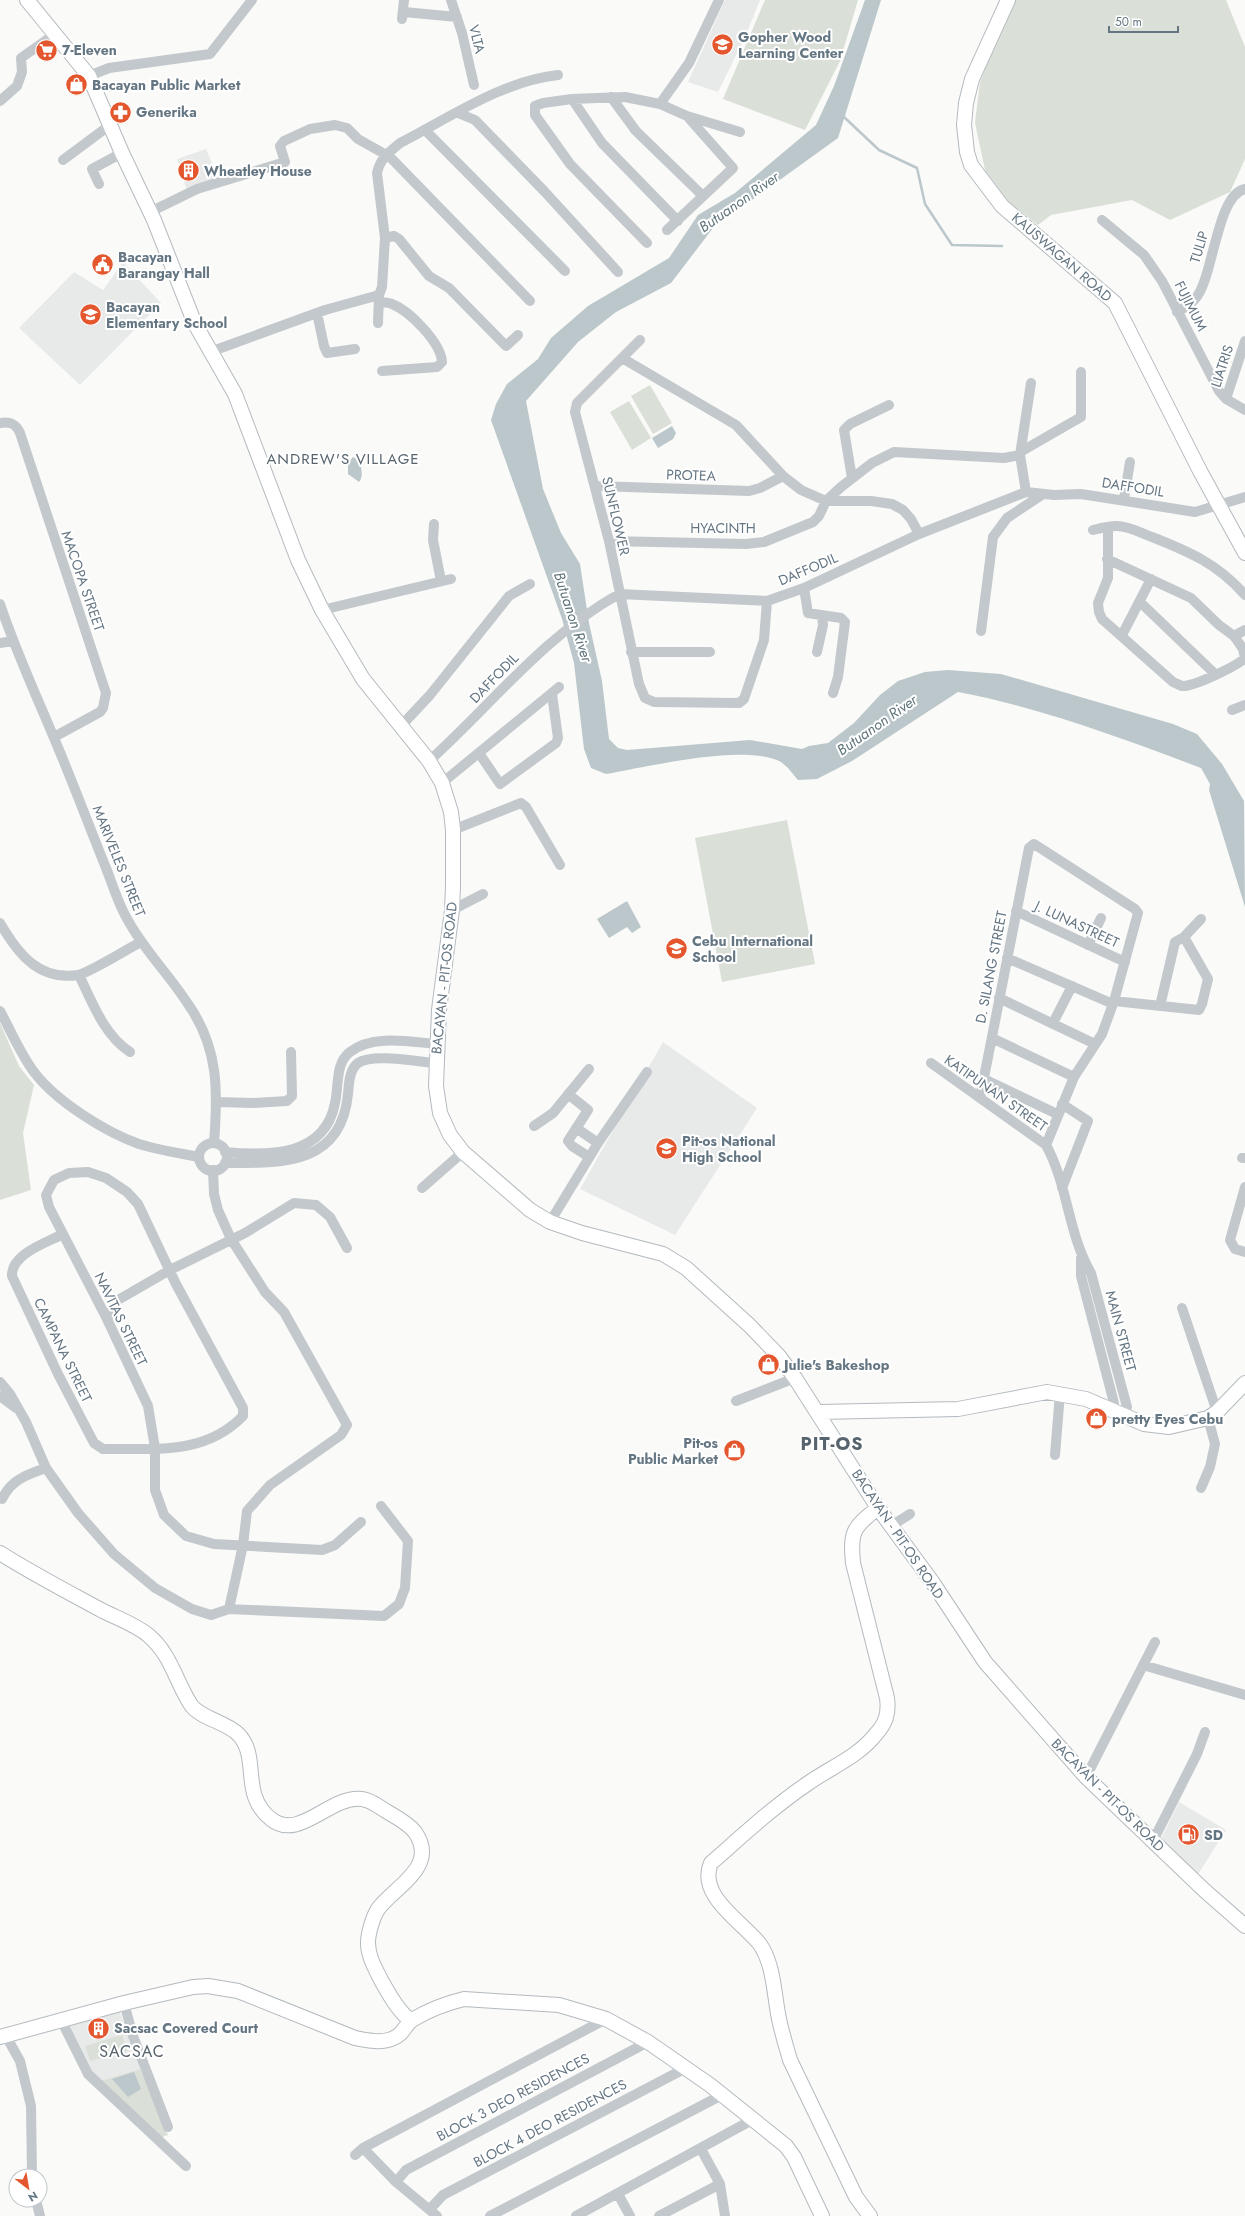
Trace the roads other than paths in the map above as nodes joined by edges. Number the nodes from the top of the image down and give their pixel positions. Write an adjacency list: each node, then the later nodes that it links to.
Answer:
1 (27, 0): 8 (street, BACAYAN - PIT-OS ROAD)
2 (252, 0): 9 (street)
3 (404, 0): 7 (street)
4 (451, 0): 7 (street, VLTA)
5 (719, 0): 15 (street)
6 (1008, 0): 64 (street, KAUSWAGAN ROAD)
7 (457, 17): 11 (street, VLTA)
8 (55, 34): 9 (street, BACAYAN - PIT-OS ROAD); 14 (street)
9 (89, 76): 18 (street, BACAYAN - PIT-OS ROAD)
10 (558, 76): 16 (street)
11 (474, 85)
12 (611, 96): 13 (street); 15 (street); 26 (street)
13 (572, 99): 29 (street); 32 (street)
14 (0, 101)
15 (660, 104): 17 (street)
16 (458, 113): 19 (street); 34 (street)
17 (687, 116): 20 (street); 26 (street)
18 (110, 125): 21 (street, BACAYAN - PIT-OS ROAD); 23 (street)
19 (425, 130): 22 (street); 33 (street)
20 (740, 132)
21 (122, 153): 24 (street); 27 (street, BACAYAN - PIT-OS ROAD)
22 (386, 155): 27 (street); 31 (street); 36 (street)
23 (63, 160)
24 (99, 184)
25 (1245, 189): 37 (street, TULIP)
26 (703, 196): 29 (street)
27 (150, 212): 44 (street, BACAYAN - PIT-OS ROAD)
28 (1102, 220): 37 (street, FUJIMUM)
29 (678, 221): 30 (street)
30 (667, 230)
31 (385, 238): 35 (street); 40 (street)
32 (647, 243)
33 (565, 271)
34 (618, 272)
35 (379, 299): 38 (street); 39 (street); 47 (street)
36 (530, 301)
37 (1177, 312): 50 (street, FUJIMUM)
38 (317, 313): 43 (street); 44 (street)
39 (378, 324)
40 (518, 335)
41 (640, 340): 46 (street, SUNFLOWER)
42 (1245, 341): 45 (street, LIATRIS)
43 (355, 349)
44 (210, 352): 80 (street, BACAYAN - PIT-OS ROAD)
45 (1243, 356): 50 (street, LIATRIS)
46 (622, 358): 56 (street); 58 (street, SUNFLOWER)
47 (382, 371)
48 (1082, 372): 54 (street, HYACINTH)
49 (1031, 383): 54 (street)
50 (1226, 399): 52 (street, FUJIMUM)
51 (889, 405): 57 (street)
52 (1245, 410)
53 (0, 423): 96 (street, MACOPA STREET)
54 (1021, 453): 57 (street, HYACINTH); 59 (street)
55 (1130, 462): 62 (street)
56 (783, 476): 58 (street, PROTEA); 63 (street)
57 (852, 478): 63 (street, HYACINTH)
58 (596, 486): 69 (street, SUNFLOWER)
59 (1026, 492): 60 (street, DAFFODIL); 68 (street, DAFFODIL)
60 (1043, 494): 62 (street, DAFFODIL); 83 (street)
61 (1245, 497): 64 (street, DAFFODIL)
62 (1124, 499): 64 (street, DAFFODIL)
63 (826, 501): 68 (street); 69 (street, HYACINTH)
64 (1218, 506): 70 (street, KAUSWAGAN ROAD)
65 (434, 524): 80 (street)
66 (1108, 527): 67 (street); 71 (street); 76 (street)
67 (1093, 530)
68 (919, 534): 74 (street, DAFFODIL)
69 (609, 541): 75 (street, SUNFLOWER)
70 (1245, 553)
71 (1107, 559): 72 (street); 84 (street)
72 (1151, 579): 78 (street); 85 (street)
73 (530, 584): 95 (street)
74 (804, 588): 77 (street, DAFFODIL); 81 (street)
75 (619, 594): 77 (street, DAFFODIL); 88 (street, SUNFLOWER); 98 (street, DAFFODIL)
76 (1245, 594)
77 (767, 602): 88 (street, SUNFLOWER)
78 (1140, 602): 84 (street); 91 (street)
79 (0, 604): 86 (street, MARIVELES STREET)
80 (322, 610): 95 (street, BACAYAN - PIT-OS ROAD)
81 (822, 616): 90 (street); 92 (street)
82 (1245, 630): 85 (street)
83 (981, 631)
84 (1122, 635): 91 (street)
85 (1234, 636): 91 (street)
86 (13, 641): 87 (street); 96 (street, MARIVELES STREET)
87 (0, 643)
88 (631, 652): 89 (street)
89 (710, 652)
90 (817, 652)
91 (1215, 674)
92 (833, 694)
93 (1245, 705): 94 (street)
94 (1232, 710)
95 (401, 726): 98 (street, BACAYAN - PIT-OS ROAD)
96 (54, 737): 109 (street, MARIVELES STREET)
97 (479, 753): 97 (street); 99 (street)
98 (430, 761): 99 (street, BACAYAN - PIT-OS ROAD)
99 (442, 783): 100 (street, BACAYAN - PIT-OS ROAD)
100 (453, 830): 101 (street); 103 (street, BACAYAN - PIT-OS ROAD)
101 (560, 865)
102 (483, 894): 103 (street)
103 (452, 910): 122 (street, BACAYAN - PIT-OS ROAD)
104 (1016, 911): 110 (street, J. LUNASTREET); 111 (street, D. SILANG STREET); 112 (street, D. SILANG STREET)
105 (1101, 918): 110 (street)
106 (1201, 919): 108 (street)
107 (0, 924): 113 (street)
108 (1184, 937): 117 (street); 117 (street)
109 (141, 942): 113 (street); 135 (street, MARIVELES STREET)
110 (1088, 945): 112 (street, J. LUNASTREET)
111 (1007, 958): 114 (street); 115 (street, D. SILANG STREET)
112 (1125, 962): 116 (street)
113 (79, 975): 124 (street)
114 (1072, 986): 116 (street); 119 (street)
115 (999, 998): 119 (street); 120 (street, D. SILANG STREET)
116 (1113, 1003): 117 (street); 123 (street)
117 (1160, 1006)
118 (0, 1010): 145 (street)
119 (1053, 1023): 123 (street)
120 (992, 1038): 131 (street); 132 (street, D. SILANG STREET)
121 (376, 1041): 122 (street); 126 (street); 147 (street)
122 (437, 1044): 127 (street, BACAYAN - PIT-OS ROAD)
123 (1094, 1044): 131 (street)
124 (130, 1052)
125 (291, 1052): 135 (street)
126 (378, 1058): 127 (street); 147 (street)
127 (436, 1063): 144 (street, BACAYAN - PIT-OS ROAD)
128 (931, 1063): 134 (street, KATIPUNAN STREET)
129 (589, 1069): 133 (street)
130 (647, 1072): 141 (street)
131 (1074, 1077): 136 (street)
132 (984, 1079): 134 (street, D. SILANG STREET); 137 (street)
133 (568, 1094): 138 (street); 139 (street)
134 (980, 1098): 142 (street, KATIPUNAN STREET)
135 (217, 1102): 140 (street, MARIVELES STREET)
136 (1062, 1104): 137 (street); 152 (street)
137 (1057, 1114): 142 (street)
138 (534, 1126)
139 (576, 1128): 141 (street); 146 (street)
140 (214, 1143): 143 (street); 145 (street)
141 (598, 1143): 146 (street)
142 (1046, 1145): 152 (street, MAIN STREET)
143 (225, 1152): 147 (street); 148 (street)
144 (463, 1152): 151 (street); 153 (street, BACAYAN - PIT-OS ROAD)
145 (199, 1157): 149 (street)
146 (589, 1157): 153 (street)
147 (279, 1158): 148 (street)
148 (225, 1163): 149 (street)
149 (212, 1170): 155 (street)
150 (1245, 1187): 157 (street)
151 (422, 1188)
152 (1062, 1188): 171 (street, MAIN STREET)
153 (550, 1222): 163 (street, BACAYAN - PIT-OS ROAD)
154 (63, 1234): 158 (street, NAVITAS STREET); 160 (street, NAVITAS STREET); 173 (street, CAMPANA STREET)
155 (231, 1239): 156 (street); 158 (street); 183 (street)
156 (347, 1248)
157 (1245, 1252)
158 (170, 1270): 159 (street); 173 (street, CAMPANA STREET)
159 (118, 1300): 160 (street); 162 (street)
160 (99, 1302): 162 (street, NAVITAS STREET)
161 (1182, 1308): 172 (street)
162 (107, 1319): 173 (street, NAVITAS STREET)
163 (795, 1378): 168 (street); 170 (street, BACAYAN - PIT-OS ROAD)
164 (0, 1382): 169 (street)
165 (1245, 1383): 172 (street)
166 (1060, 1393): 170 (street); 171 (street); 174 (street)
167 (0, 1396): 169 (street)
168 (736, 1401)
169 (19, 1410): 175 (street)
170 (818, 1412): 179 (street, BACAYAN - PIT-OS ROAD)
171 (1118, 1412): 172 (street)
172 (1212, 1415): 176 (street)
173 (155, 1448): 183 (street, NAVITAS STREET)
174 (1055, 1454)
175 (46, 1468): 177 (street); 185 (street)
176 (1201, 1488)
177 (2, 1499)
178 (381, 1506): 185 (street)
179 (878, 1508): 182 (street, BACAYAN - PIT-OS ROAD); 218 (street)
180 (910, 1514): 182 (street)
181 (361, 1522): 183 (street, NAVITAS STREET)
182 (891, 1526): 190 (street, BACAYAN - PIT-OS ROAD)
183 (243, 1545): 185 (street)
184 (0, 1553): 196 (street)
185 (229, 1608)
186 (1155, 1642): 187 (street)
187 (1143, 1665): 188 (street); 190 (street)
188 (1245, 1696)
189 (1205, 1732): 191 (street)
190 (1086, 1777): 191 (street, BACAYAN - PIT-OS ROAD)
191 (1153, 1841): 192 (street, BACAYAN - PIT-OS ROAD)
192 (1245, 1926)
193 (124, 2003): 195 (street); 196 (street); 202 (street)
194 (606, 2019): 196 (street); 198 (street); 203 (street)
195 (61, 2020): 197 (street); 206 (street)
196 (411, 2021)
197 (3, 2036): 207 (street)
198 (648, 2042): 199 (street); 208 (street, BLOCK 3 DEO RESIDENCES)
199 (686, 2068): 200 (street); 211 (street, BLOCK 4 DEO RESIDENCES)
200 (722, 2095): 201 (street); 212 (street)
201 (752, 2120): 204 (street); 217 (street)
202 (168, 2127)
203 (363, 2148): 205 (street); 208 (street)
204 (701, 2149): 209 (street); 210 (street)
205 (355, 2155)
206 (186, 2166)
207 (32, 2168)
208 (396, 2182): 211 (street)
209 (720, 2184): 215 (street); 216 (street)
210 (618, 2194): 213 (street); 214 (street)
211 (434, 2212)
212 (490, 2216)
213 (576, 2216)
214 (630, 2216)
215 (659, 2216)
216 (725, 2216)
217 (822, 2216)
218 (870, 2216)

